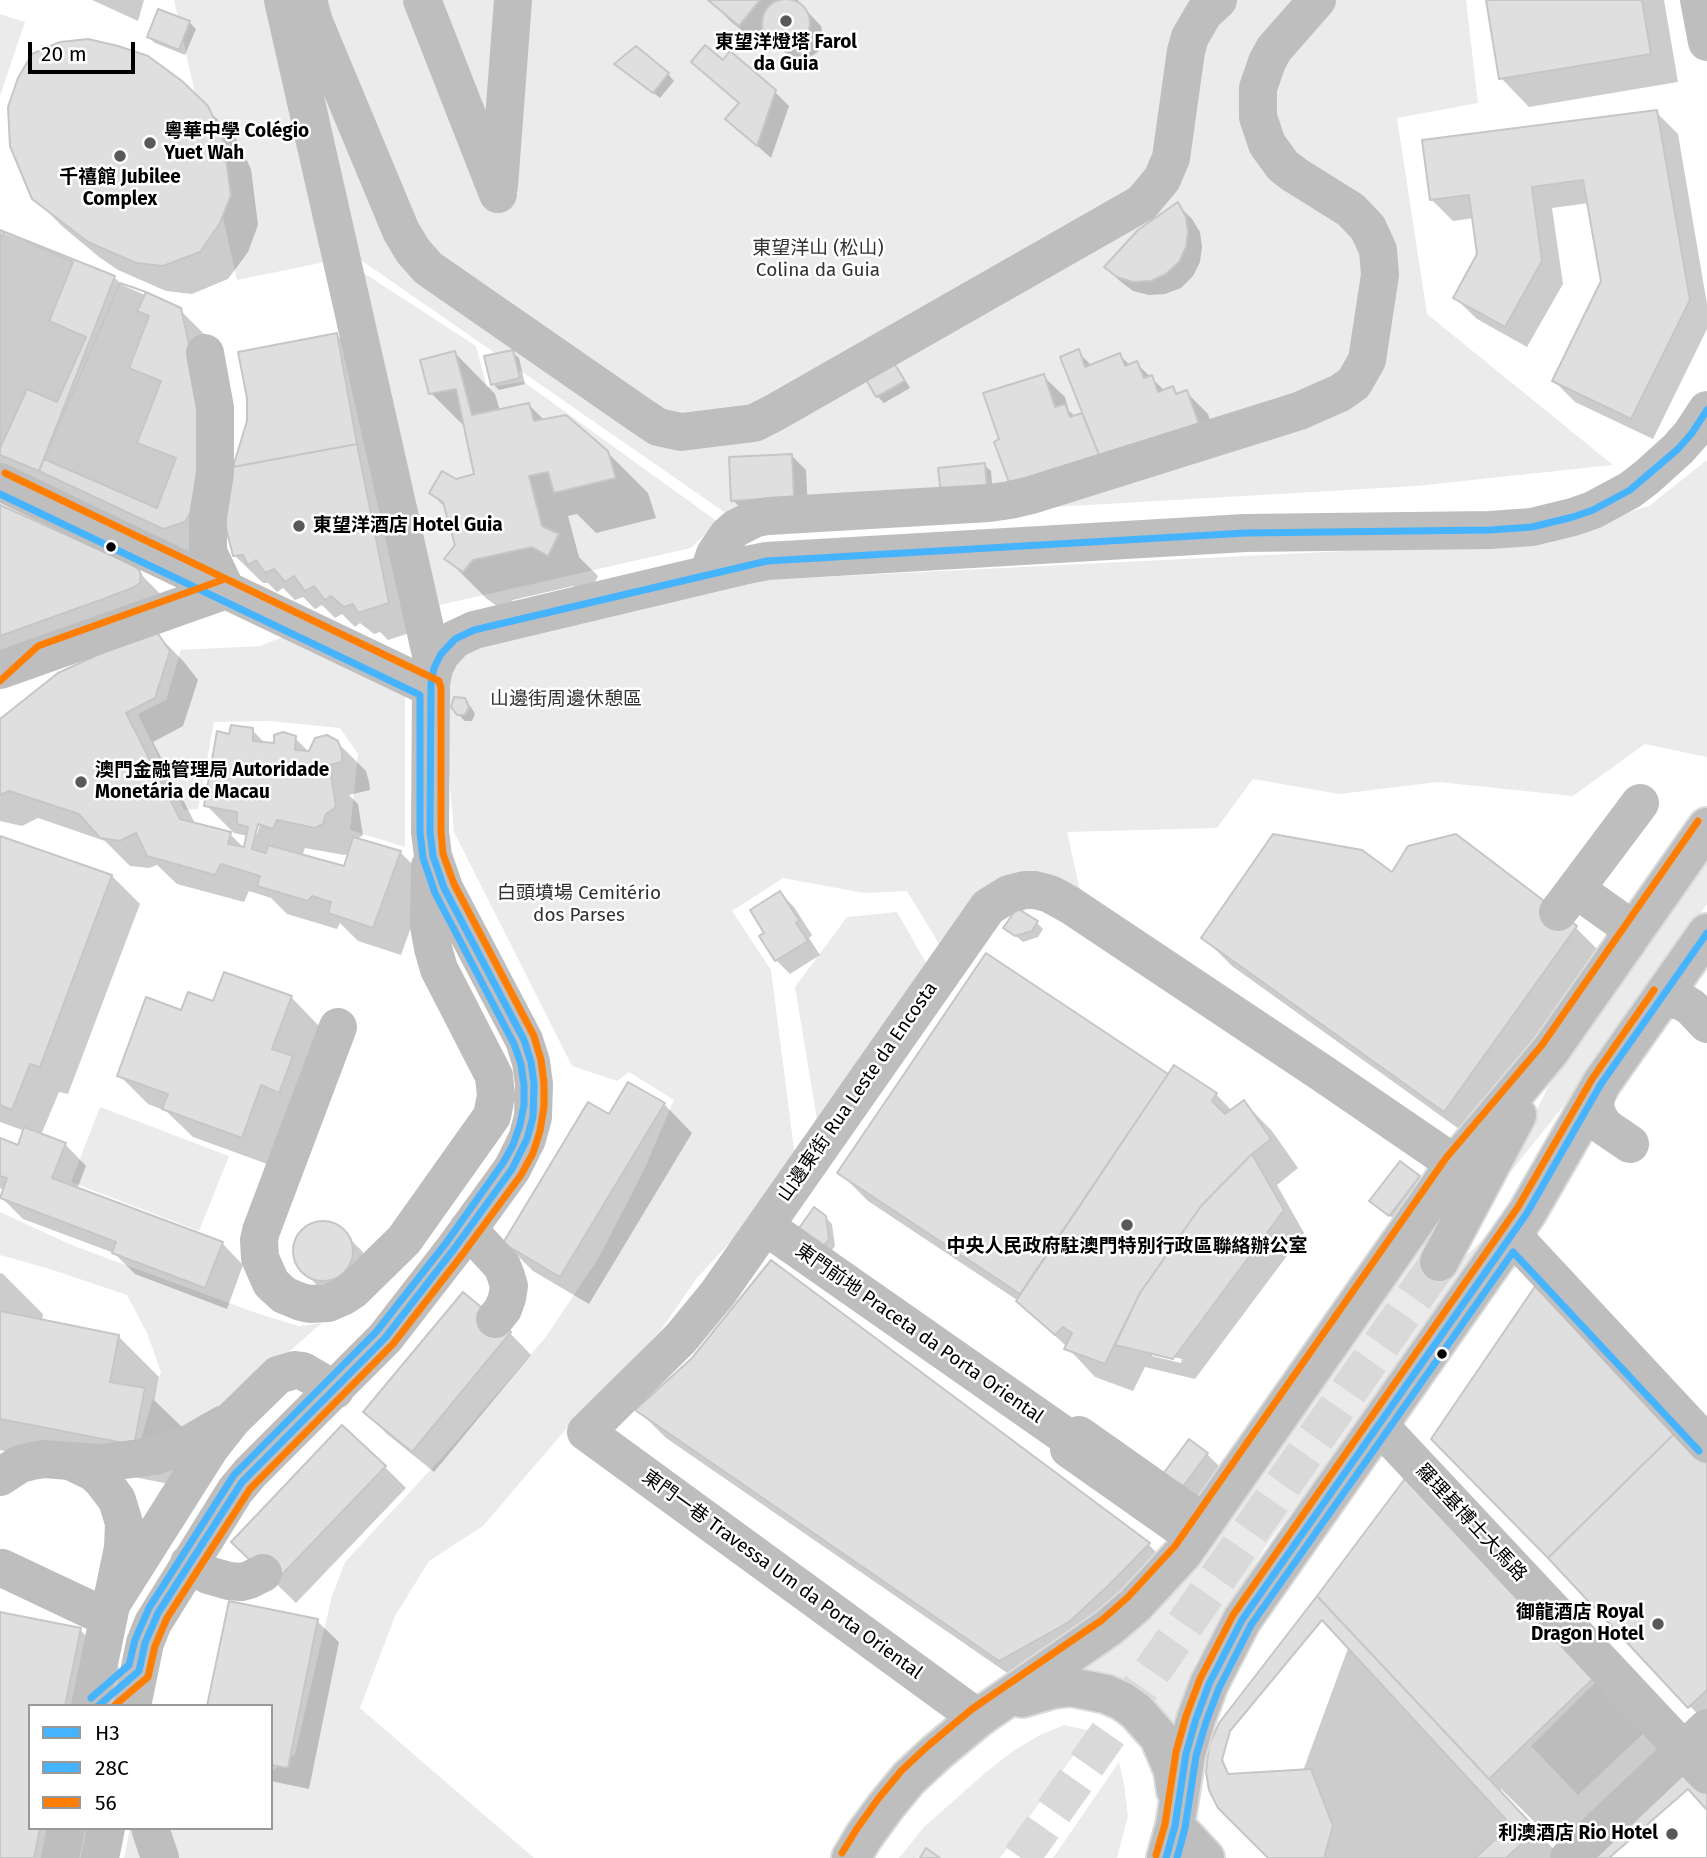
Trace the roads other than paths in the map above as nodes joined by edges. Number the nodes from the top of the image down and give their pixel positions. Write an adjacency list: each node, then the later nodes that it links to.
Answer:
1 (284, 0): 16 (street)
2 (308, 0): 5 (street)
3 (422, 0): 4 (street)
4 (513, 0)
5 (1218, 0)
6 (1317, 0): 12 (street)
7 (1699, 0): 8 (street)
8 (1707, 42)
9 (205, 354): 13 (street)
10 (1707, 410): 12 (street)
11 (0, 482): 13 (street)
12 (708, 574): 16 (street)
13 (226, 590): 14 (street); 16 (street)
14 (43, 655): 15 (street); 17 (street)
15 (0, 670)
16 (433, 678): 20 (street)
17 (0, 696)
18 (1640, 803): 21 (street)
19 (1707, 827): 21 (street)
20 (430, 832): 25 (street); 30 (street)
21 (1630, 928): 26 (street)
22 (1707, 933): 23 (street)
23 (1659, 1002): 24 (street); 27 (street)
24 (1707, 1024)
25 (338, 1027)
26 (1550, 1051): 27 (street); 28 (street)
27 (1597, 1133): 31 (street)
28 (1455, 1164): 29 (street, 山邊東街 Rua Leste da Encosta); 41 (street)
29 (765, 1226): 36 (street, 山邊東街 Rua Leste da Encosta); 41 (street, 東門前地 Praceta da Porta Oriental)
30 (468, 1229): 32 (street); 33 (street)
31 (1511, 1235): 35 (street); 37 (street)
32 (495, 1319)
33 (335, 1390): 34 (street); 42 (street)
34 (248, 1404): 39 (street); 45 (street)
35 (1379, 1425): 49 (street, 羅理基博士大馬路); 53 (street)
36 (586, 1432): 48 (street, 東門一巷 Travessa Um da Porta Oriental)
37 (1707, 1444)
38 (0, 1448): 39 (street)
39 (63, 1460): 40 (street); 45 (street)
40 (0, 1477)
41 (1199, 1530): 48 (street)
42 (189, 1563): 44 (street); 47 (street)
43 (2, 1568): 45 (street)
44 (263, 1573)
45 (108, 1620): 46 (street)
46 (90, 1704)
47 (132, 1704)
48 (986, 1713): 53 (street); 57 (street)
49 (1699, 1751): 59 (street)
50 (66, 1830): 54 (street)
51 (106, 1830): 55 (street)
52 (151, 1830): 56 (street)
53 (1173, 1830): 58 (street)
54 (60, 1858)
55 (100, 1858)
56 (160, 1858)
57 (851, 1858)
58 (1205, 1858)
59 (1569, 1858)

